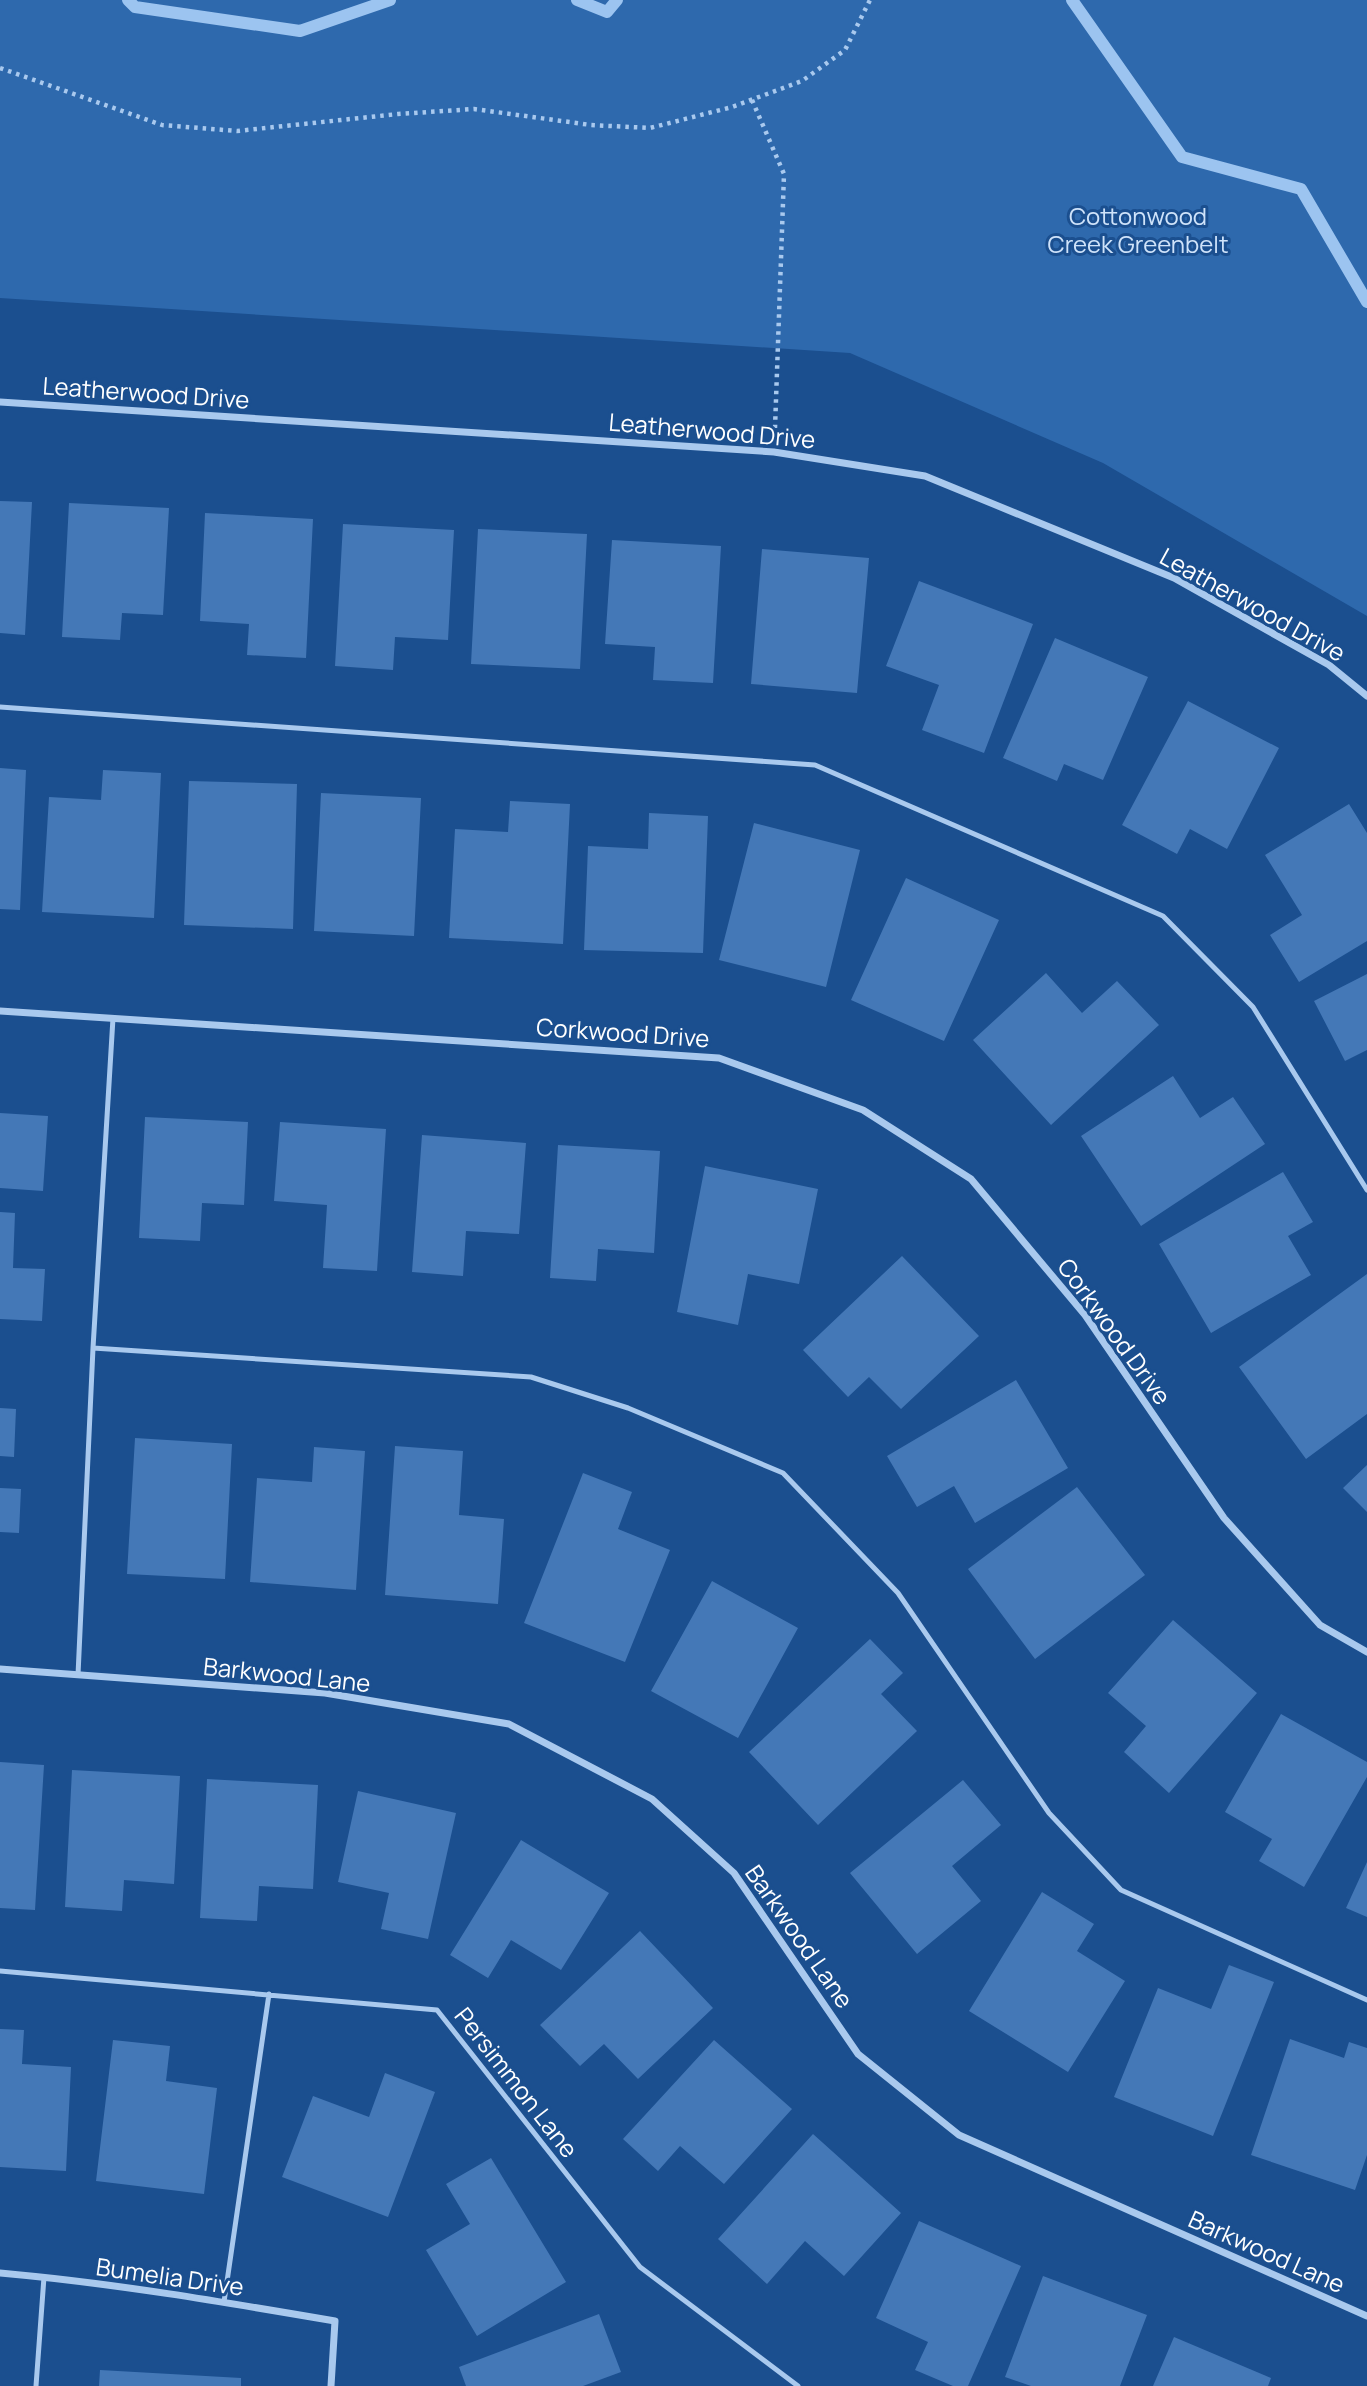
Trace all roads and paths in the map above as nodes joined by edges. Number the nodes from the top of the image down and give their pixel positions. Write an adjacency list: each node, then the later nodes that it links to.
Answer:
1 (870, 0): 3 (path)
2 (0, 68): 3 (path)
3 (752, 100): 5 (path)
4 (0, 402): 5 (street, Leatherwood Drive)
5 (774, 452): 6 (street, Leatherwood Drive)
6 (1367, 696)
7 (0, 707): 10 (lane)
8 (0, 1011): 9 (street, Corkwood Drive)
9 (113, 1018): 11 (lane); 12 (street, Corkwood Drive)
10 (1367, 1190)
11 (93, 1348): 14 (lane); 17 (lane)
12 (1367, 1652)
13 (0, 1669): 14 (street, Barkwood Lane)
14 (78, 1675): 21 (street, Barkwood Lane)
15 (0, 1971): 16 (lane, Persimmon Lane)
16 (269, 1994): 20 (lane); 24 (lane, Persimmon Lane)
17 (1367, 2000)
18 (0, 2273): 19 (street, Bumelia Drive)
19 (44, 2277): 20 (street, Bumelia Drive); 22 (lane)
20 (224, 2302): 23 (street, Bumelia Drive)
21 (1367, 2316)
22 (36, 2386)
23 (331, 2386)
24 (798, 2386)

